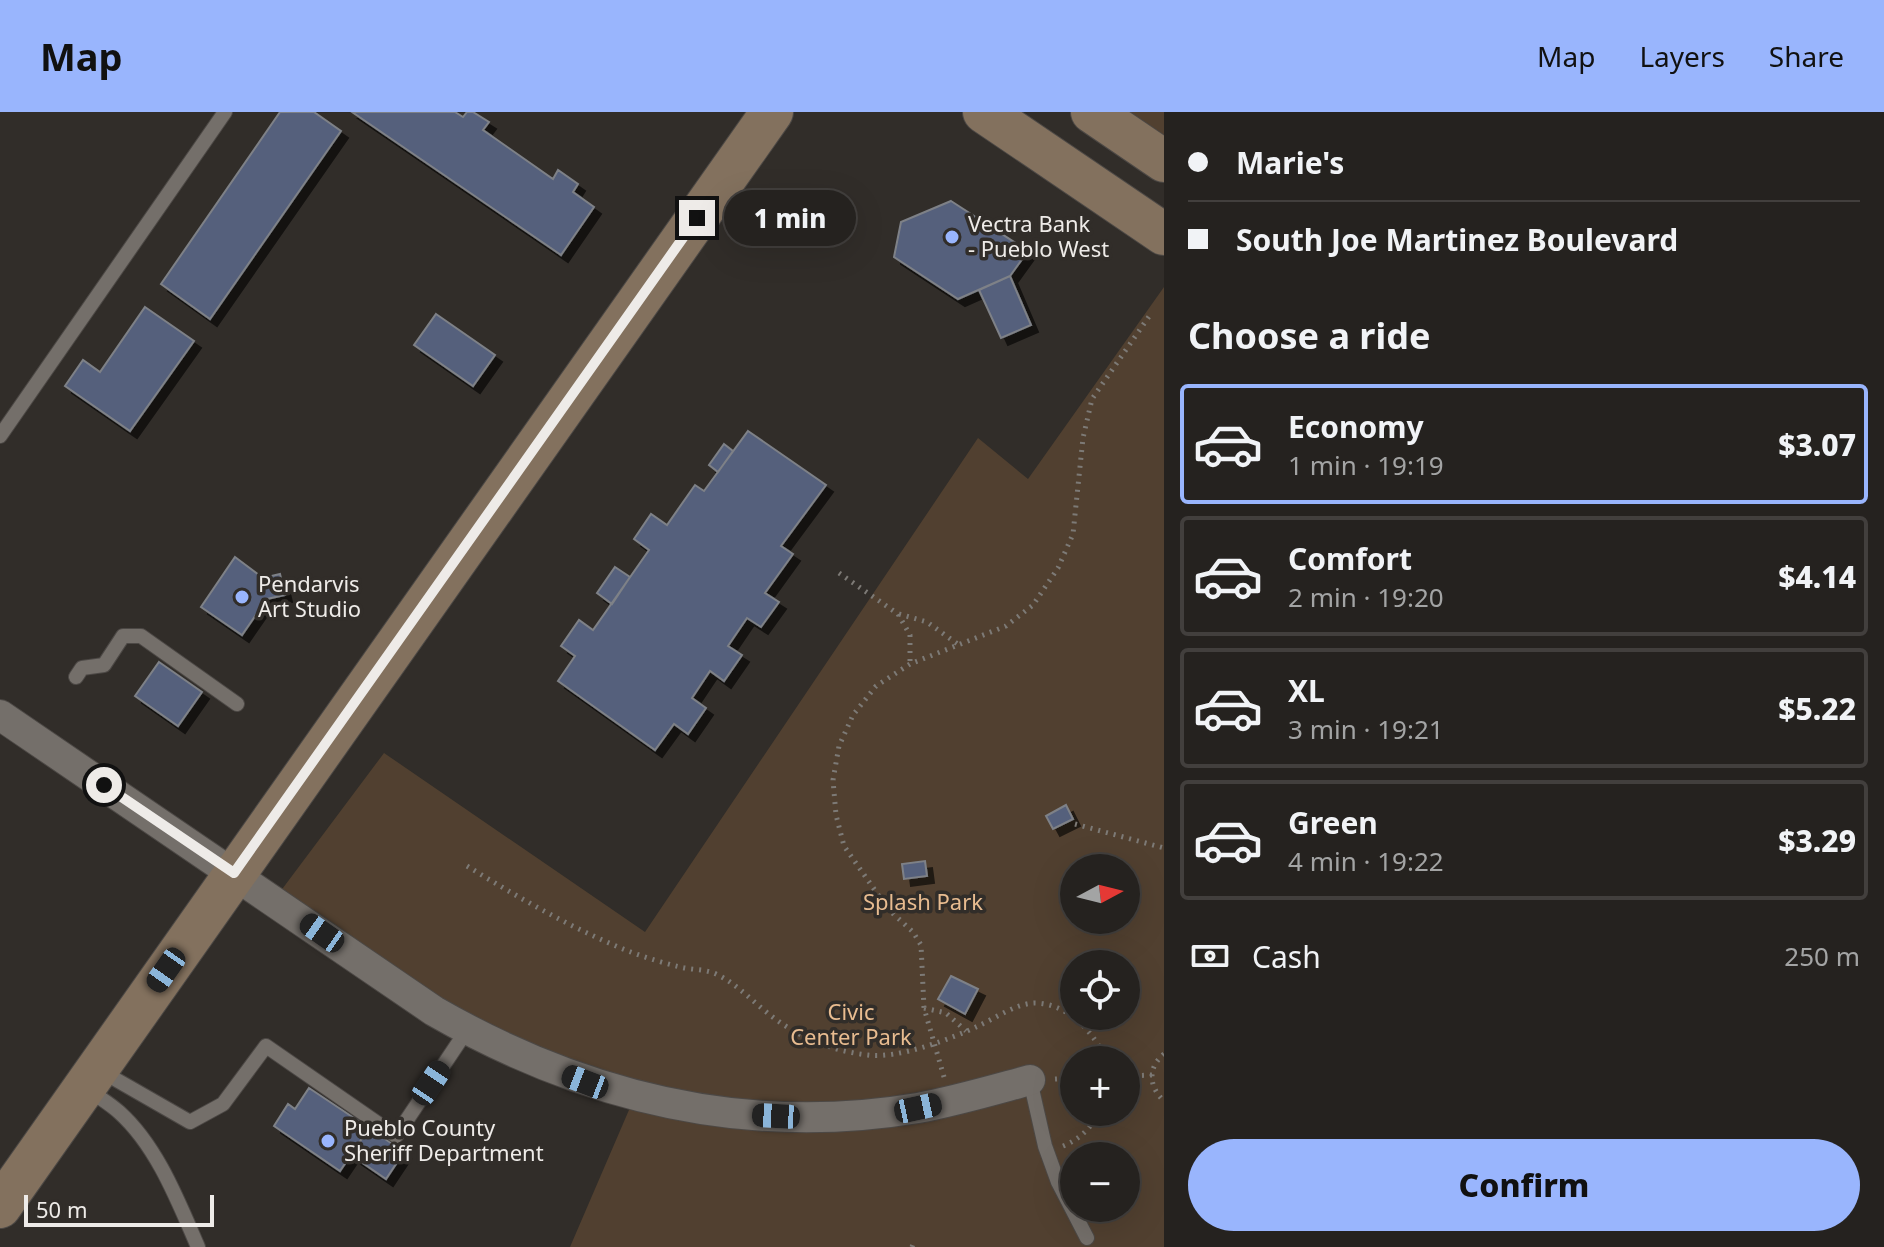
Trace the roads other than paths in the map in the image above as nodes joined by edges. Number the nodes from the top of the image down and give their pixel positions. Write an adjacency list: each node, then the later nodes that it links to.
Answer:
1 (225, 112): 7 (lane)
2 (772, 112): 11 (main road)
3 (984, 112): 6 (main road)
4 (1092, 112): 5 (main road)
5 (1164, 161)
6 (1164, 234)
7 (0, 436)
8 (76, 677): 9 (lane)
9 (237, 704)
10 (0, 715): 11 (street)
11 (234, 873): 12 (street); 13 (main road)
12 (467, 1030): 13 (lane); 14 (street)
13 (91, 1078): 15 (main road); 17 (lane)
14 (1030, 1080): 16 (lane)
15 (0, 1207)
16 (1087, 1238)
17 (198, 1247)

